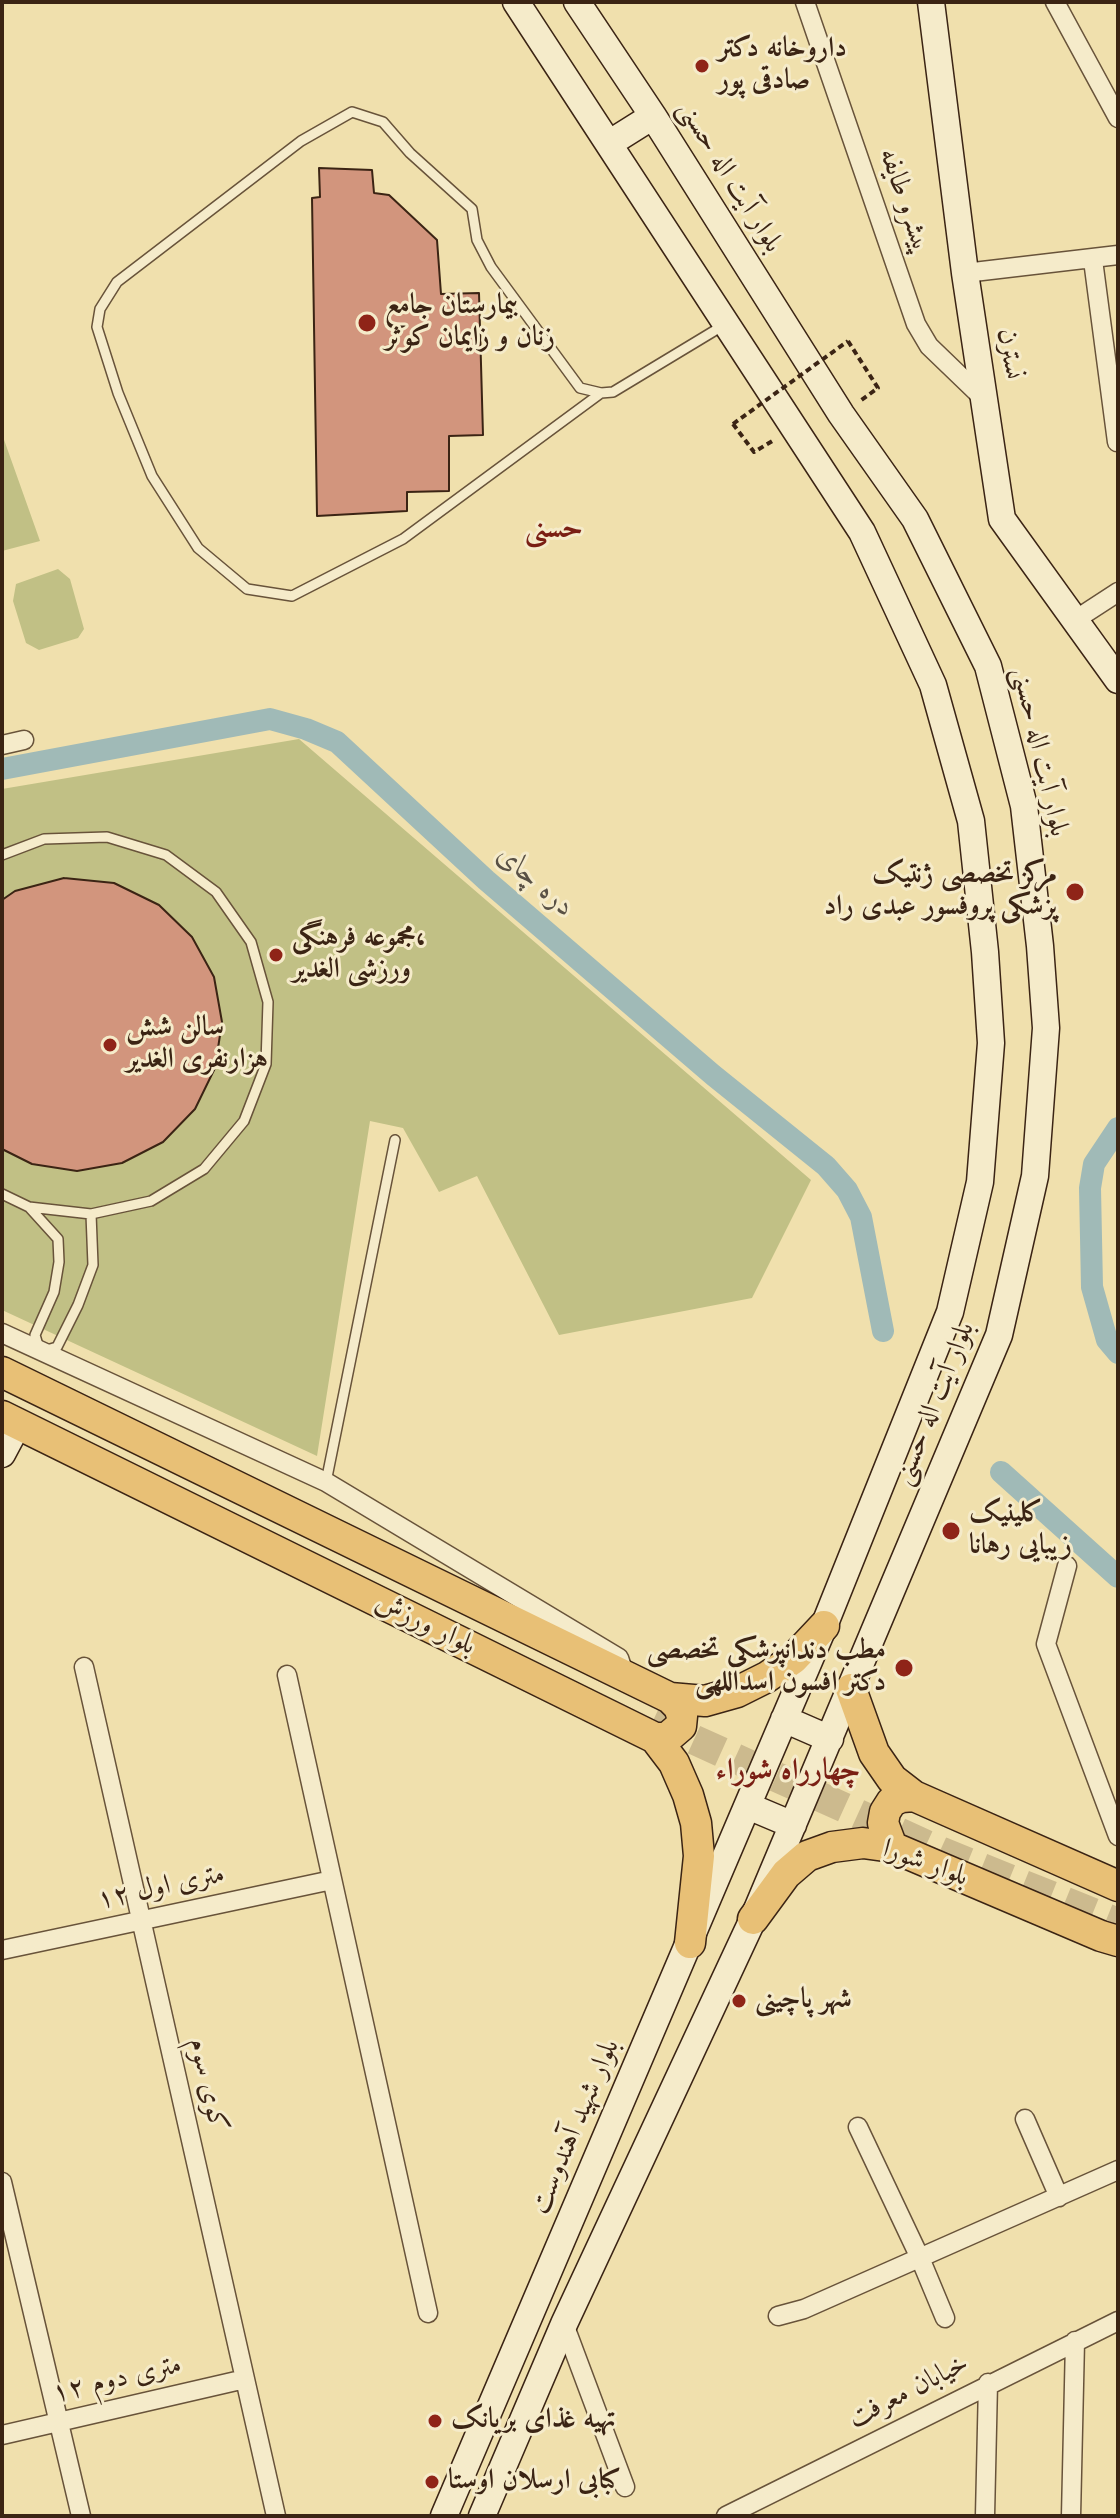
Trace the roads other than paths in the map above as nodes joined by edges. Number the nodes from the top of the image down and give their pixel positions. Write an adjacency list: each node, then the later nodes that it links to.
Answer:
1 (516, 2): 8 (main road, بلوار آیت اله حسنی)
2 (577, 2): 6 (main road, بلوار آیت اله حسنی)
3 (805, 2): 14 (street, پیشرو طایفه)
4 (931, 2): 11 (main road, نسترن)
5 (1055, 2): 7 (street)
6 (653, 116): 8 (main road); 38 (main road, بلوار آیت اله حسنی)
7 (1118, 118)
8 (610, 143): 12 (main road, بلوار آیت اله حسنی)
9 (1118, 255): 10 (street)
10 (1093, 260): 11 (street); 15 (street)
11 (965, 273): 14 (main road, نسترن)
12 (726, 324): 13 (lane); 34 (main road, بلوار آیت اله حسنی)
13 (601, 393): 13 (lane)
14 (983, 398): 17 (main road, نسترن)
15 (1117, 442)
16 (1118, 592): 17 (street)
17 (1075, 620): 18 (main road, نسترن)
18 (1118, 680)
19 (24, 740): 20 (street)
20 (2, 745)
21 (2, 855): 25 (lane)
22 (395, 1140): 32 (lane)
23 (2, 1194): 24 (lane)
24 (29, 1207): 25 (lane); 27 (lane)
25 (91, 1214): 27 (lane)
26 (2, 1333): 27 (street)
27 (40, 1352): 29 (street); 32 (street)
28 (2, 1372): 29 (main road, بلوار ورزش)
29 (34, 1387): 37 (main road, بلوار ورزش)
30 (10, 1420): 31 (main road); 41 (main road, بلوار ورزش)
31 (2, 1454)
32 (326, 1482): 37 (street)
33 (1067, 1566): 47 (street)
34 (824, 1626): 39 (main road, بلوار ورزش); 40 (main road, بلوار آیت اله حسنی)
35 (84, 1667): 52 (street, کوی سوم)
36 (287, 1675): 49 (street)
37 (625, 1677): 39 (main road, بلوار ورزش)
38 (851, 1689): 42 (main road, بلوار آیت اله حسنی); 44 (main road, بلوار شورا)
39 (670, 1698): 41 (main road)
40 (784, 1719): 42 (main road); 43 (main road, بلوار آیت اله حسنی)
41 (655, 1738): 54 (main road, بلوار ورزش)
42 (830, 1739): 46 (main road, بلوار آیت اله حسنی)
43 (766, 1762): 45 (main road, بلوار شهید آهندوست)
44 (914, 1796): 48 (main road); 50 (main road, بلوار شورا)
45 (748, 1806): 46 (main road); 54 (main road, بلوار شهید آهندوست)
46 (793, 1825): 51 (main road)
47 (1118, 1836)
48 (892, 1847): 51 (main road, بلوار شورا); 53 (main road, بلوار شورا)
49 (332, 1880): 52 (street, ۱۲ متری اول); 62 (street)
50 (1117, 1880)
51 (753, 1919): 66 (main road)
52 (142, 1920): 55 (street, ۱۲ متری اول); 68 (street, کوی سوم)
53 (1118, 1941)
54 (690, 1943): 76 (main road, بلوار شهید آهندوست)
55 (2, 1950)
56 (1025, 2119): 60 (street)
57 (858, 2127): 61 (street)
58 (1118, 2170): 60 (street)
59 (2, 2182): 70 (street)
60 (1059, 2197): 61 (street)
61 (920, 2258): 63 (street); 64 (street)
62 (428, 2313)
63 (778, 2316)
64 (945, 2318)
65 (1118, 2321): 67 (street, خیابان معرفت)
66 (564, 2324): 72 (street); 77 (main road)
67 (1075, 2341): 69 (street, خیابان معرفت); 80 (street)
68 (245, 2379): 70 (street, ۱۲ متری دوم); 75 (street, کوی سوم)
69 (988, 2383): 73 (street, خیابان معرفت); 79 (street)
70 (59, 2422): 71 (street, ۱۲ متری دوم); 74 (street)
71 (2, 2435)
72 (625, 2487)
73 (752, 2509): 78 (street, خیابان معرفت)
74 (81, 2516)
75 (276, 2516)
76 (444, 2516)
77 (482, 2516)
78 (726, 2516)
79 (985, 2516)
80 (1071, 2516)

